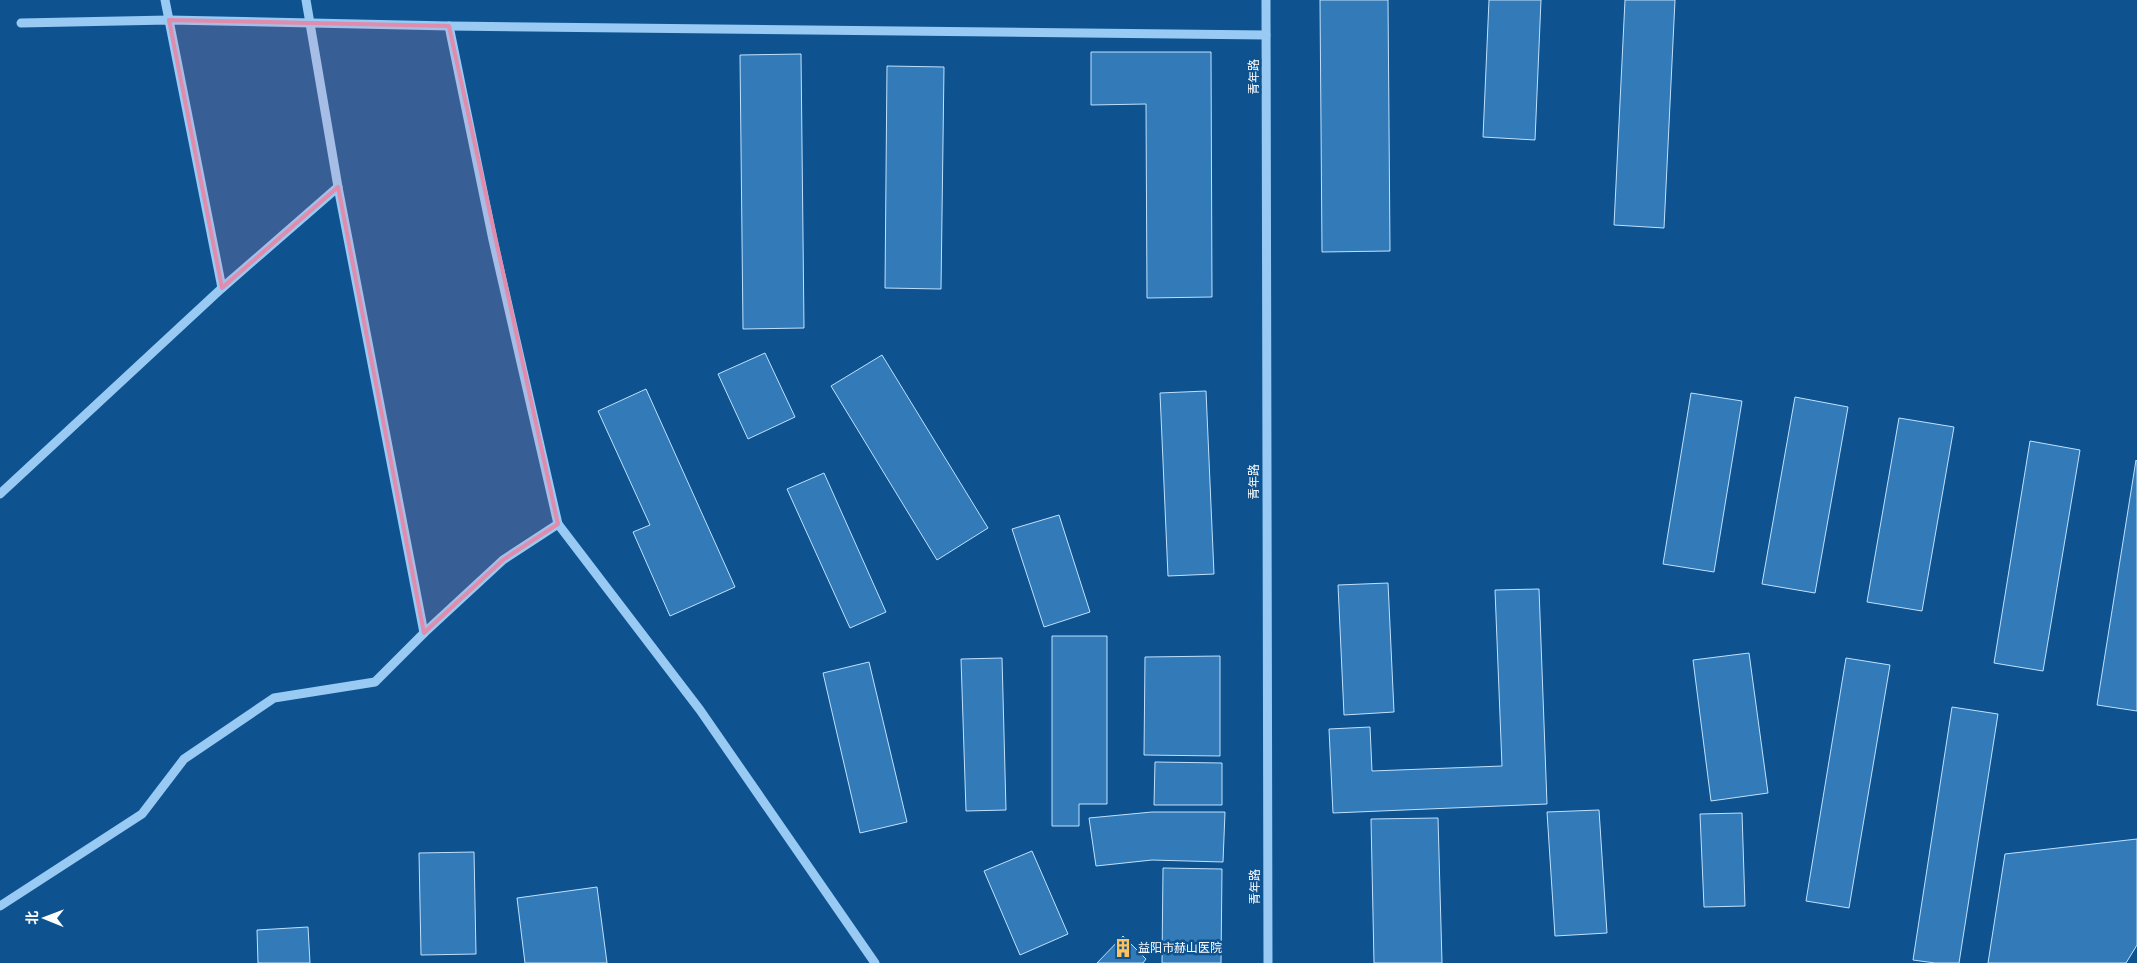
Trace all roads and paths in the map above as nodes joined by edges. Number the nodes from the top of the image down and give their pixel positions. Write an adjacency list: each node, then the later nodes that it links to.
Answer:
1 (165, 0): 4 (street)
2 (306, 0): 6 (street)
3 (1266, 0): 8 (street, 青年路)
4 (169, 20): 5 (street); 6 (street); 10 (street)
5 (21, 23)
6 (311, 23): 7 (street); 9 (street)
7 (449, 26): 8 (street); 12 (street)
8 (1266, 35): 16 (street, 青年路)
9 (338, 187): 10 (street); 13 (street)
10 (222, 288): 11 (street)
11 (0, 494)
12 (558, 524): 13 (street); 15 (street)
13 (424, 633): 14 (street)
14 (0, 906)
15 (876, 963)
16 (1268, 963)

